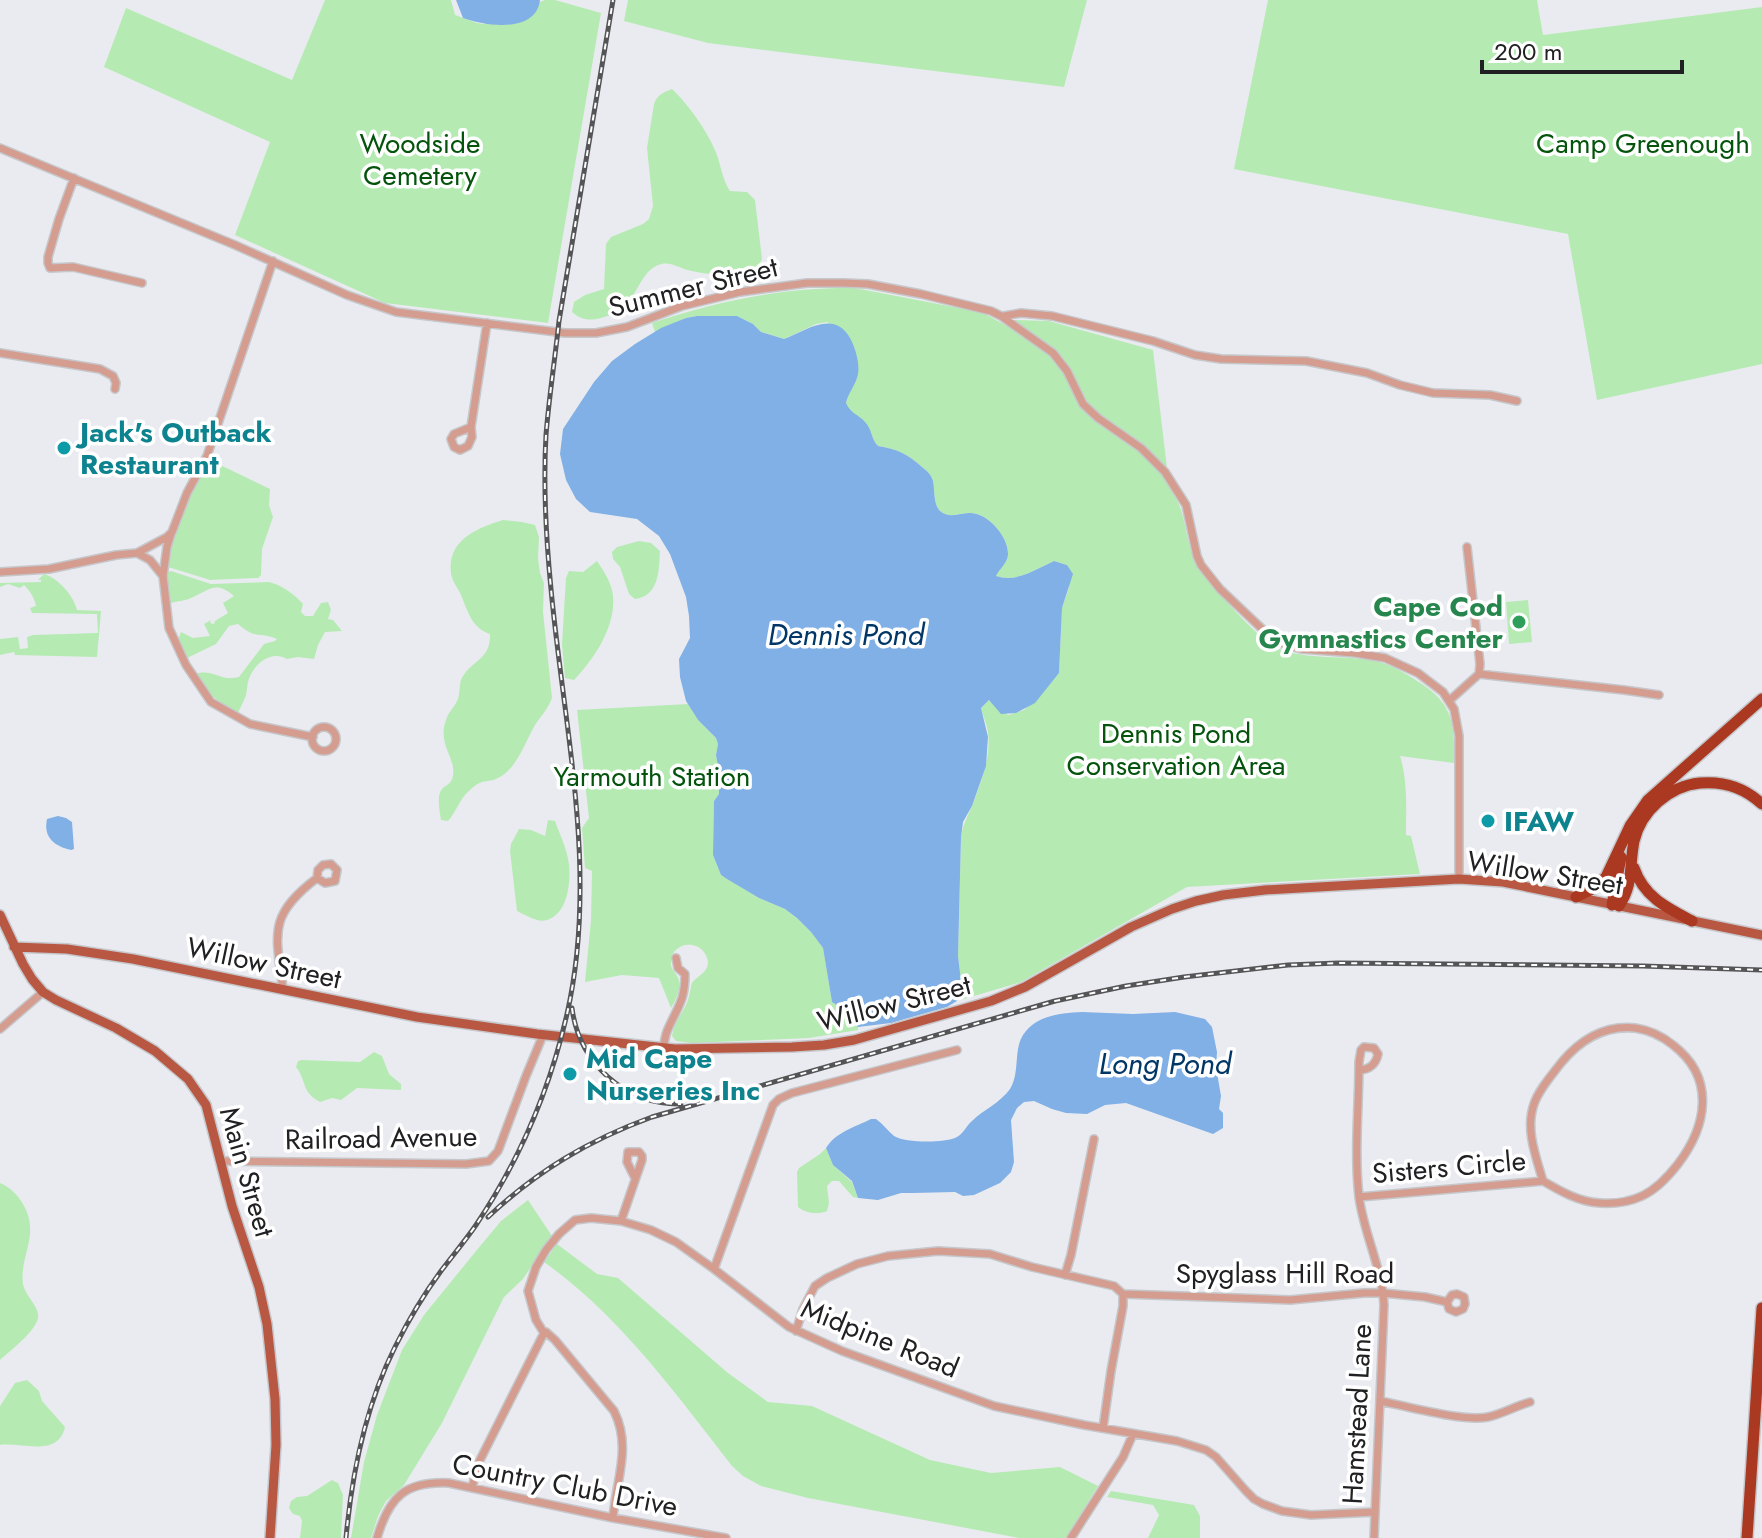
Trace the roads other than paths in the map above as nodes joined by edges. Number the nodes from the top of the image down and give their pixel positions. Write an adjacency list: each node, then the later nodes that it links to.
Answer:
1 (0, 148): 2 (street, Summer Street)
2 (74, 178): 3 (street, Summer Street); 4 (street)
3 (273, 261): 6 (street, Summer Street); 11 (street)
4 (142, 283)
5 (1001, 316): 6 (street, Summer Street); 9 (street); 19 (street, Summer Street)
6 (487, 323): 10 (street)
7 (0, 353): 8 (street)
8 (115, 389)
9 (1517, 401)
10 (471, 427)
11 (172, 532): 13 (street); 15 (street)
12 (1467, 547): 16 (street)
13 (137, 553): 14 (street); 15 (street)
14 (0, 572)
15 (163, 576): 20 (street)
16 (1479, 674): 17 (street); 19 (street)
17 (1659, 695)
18 (1762, 699): 22 (highway)
19 (1450, 700): 25 (street)
20 (313, 737)
21 (1762, 804): 23 (highway)
22 (1627, 833): 26 (highway); 27 (highway)
23 (1632, 864): 27 (highway); 29 (highway)
24 (317, 878): 33 (street)
25 (1459, 879): 26 (main road, Willow Street); 37 (main road, Willow Street)
26 (1576, 897): 27 (main road, Willow Street)
27 (1616, 905): 29 (main road, Willow Street)
28 (0, 915): 31 (main road, Main Street)
29 (1692, 921): 30 (main road, Willow Street)
30 (1762, 935)
31 (14, 947): 33 (main road, Willow Street); 34 (main road, Main Street)
32 (676, 958): 37 (street)
33 (283, 990): 36 (main road, Willow Street)
34 (43, 992): 35 (street); 41 (main road, Main Street)
35 (0, 1029)
36 (543, 1035): 37 (main road, Willow Street); 41 (street, Railroad Avenue)
37 (663, 1048)
38 (957, 1050): 46 (street)
39 (1359, 1070): 44 (street, Hamstead Lane)
40 (1094, 1139): 47 (street)
41 (221, 1161): 61 (main road, Main Street)
42 (635, 1178): 45 (street)
43 (1543, 1181): 43 (street, Sisters Circle); 44 (street, Sisters Circle)
44 (1359, 1197): 48 (street, Hamstead Lane)
45 (621, 1221): 46 (street, Midpine Road); 53 (street, Midpine Road)
46 (714, 1269): 52 (street, Midpine Road)
47 (1065, 1275): 49 (street, Spyglass Hill Road); 52 (street, Spyglass Hill Road)
48 (1383, 1293): 49 (street, Spyglass Hill Road); 50 (street, Spyglass Hill Road); 54 (street, Hamstead Lane)
49 (1123, 1294): 56 (street)
50 (1447, 1302)
51 (1762, 1308): 66 (highway)
52 (796, 1331): 56 (street, Midpine Road)
53 (544, 1333): 58 (street); 60 (street, Midpine Road)
54 (1380, 1401): 55 (street); 59 (street, Hamstead Lane)
55 (1530, 1402)
56 (1103, 1428): 57 (street, Midpine Road)
57 (1133, 1434): 59 (street, Midpine Road); 64 (street)
58 (472, 1488): 60 (street, Country Club Drive); 62 (street, Country Club Drive)
59 (1375, 1512): 65 (street, Hamstead Lane)
60 (613, 1518): 63 (street, Country Club Drive)
61 (270, 1538)
62 (377, 1538)
63 (726, 1538)
64 (1071, 1538)
65 (1374, 1538)
66 (1747, 1538)

